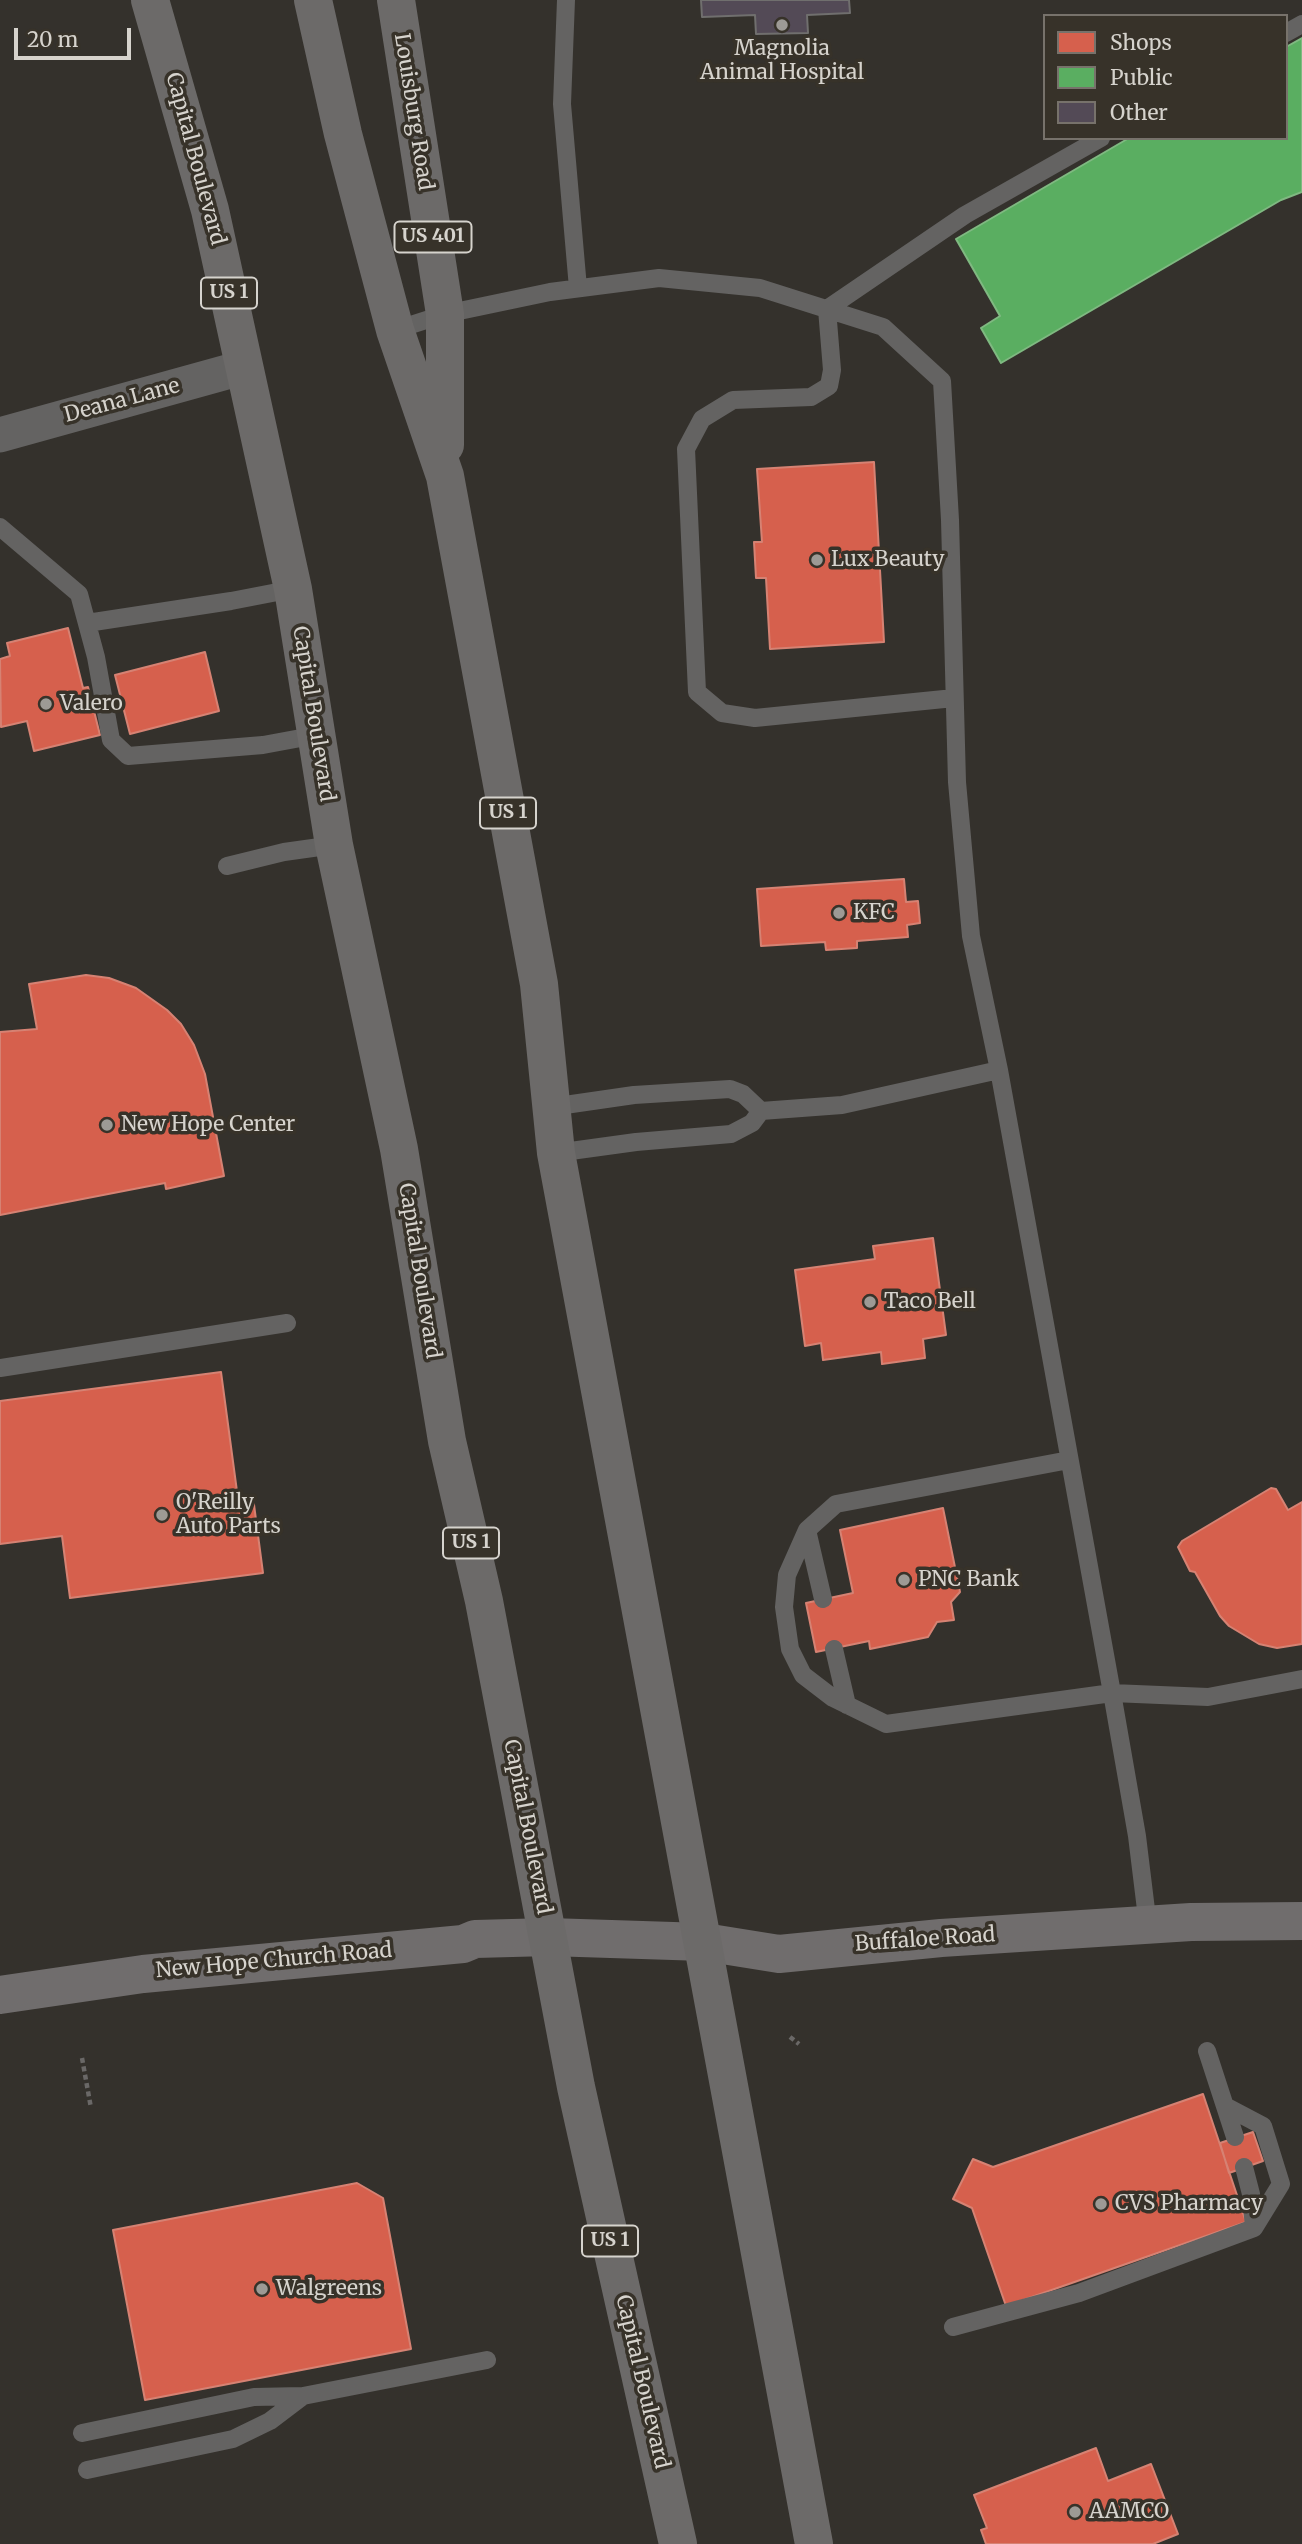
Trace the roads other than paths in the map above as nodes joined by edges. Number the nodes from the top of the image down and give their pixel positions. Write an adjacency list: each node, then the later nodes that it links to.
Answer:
1 (150, 0): 10 (highway, Capital Boulevard / US 1)
2 (313, 0): 9 (highway, US 1)
3 (396, 0): 8 (highway, Louisburg Road / US 401)
4 (566, 0): 6 (lane)
5 (1097, 140): 7 (lane)
6 (578, 288): 7 (lane); 8 (lane)
7 (827, 309): 16 (lane); 16 (lane)
8 (445, 314): 9 (lane); 12 (highway, Louisburg Road / US 401)
9 (395, 330): 12 (highway, US 1)
10 (245, 367): 11 (street, Deana Lane); 14 (highway, Capital Boulevard / US 1)
11 (0, 435)
12 (445, 475): 21 (highway, US 1)
13 (0, 527): 15 (lane)
14 (293, 589): 15 (lane); 17 (highway, Capital Boulevard / US 1)
15 (87, 623): 17 (lane)
16 (954, 698): 20 (lane)
17 (317, 736): 18 (highway, Capital Boulevard / US 1)
18 (334, 845): 19 (lane); 35 (highway, Capital Boulevard / US 1)
19 (227, 866)
20 (999, 1070): 22 (lane); 26 (lane)
21 (551, 1107): 22 (lane); 23 (highway, US 1)
22 (761, 1111): 23 (lane)
23 (556, 1153): 36 (highway, US 1)
24 (287, 1323): 25 (lane)
25 (0, 1368)
26 (1069, 1460): 27 (lane); 31 (lane)
27 (807, 1530): 28 (lane); 32 (lane)
28 (823, 1599)
29 (834, 1648): 32 (lane)
30 (1302, 1679): 31 (lane)
31 (1112, 1693): 32 (lane); 34 (lane)
32 (847, 1705)
33 (1302, 1921): 34 (main road, Buffaloe Road)
34 (1148, 1926): 36 (main road, Buffaloe Road)
35 (549, 1937): 36 (main road, Buffaloe Road); 37 (main road, New Hope Church Road); 48 (highway, Capital Boulevard / US 1)
36 (704, 1942): 49 (highway, US 1)
37 (0, 1995)
38 (1207, 2051): 39 (lane)
39 (1225, 2106): 40 (lane); 42 (lane)
40 (1235, 2137)
41 (1244, 2167): 42 (lane)
42 (1254, 2228): 43 (lane)
43 (953, 2327)
44 (486, 2360): 45 (lane)
45 (303, 2396): 46 (lane); 47 (lane)
46 (82, 2432)
47 (87, 2470)
48 (678, 2544)
49 (814, 2544)

